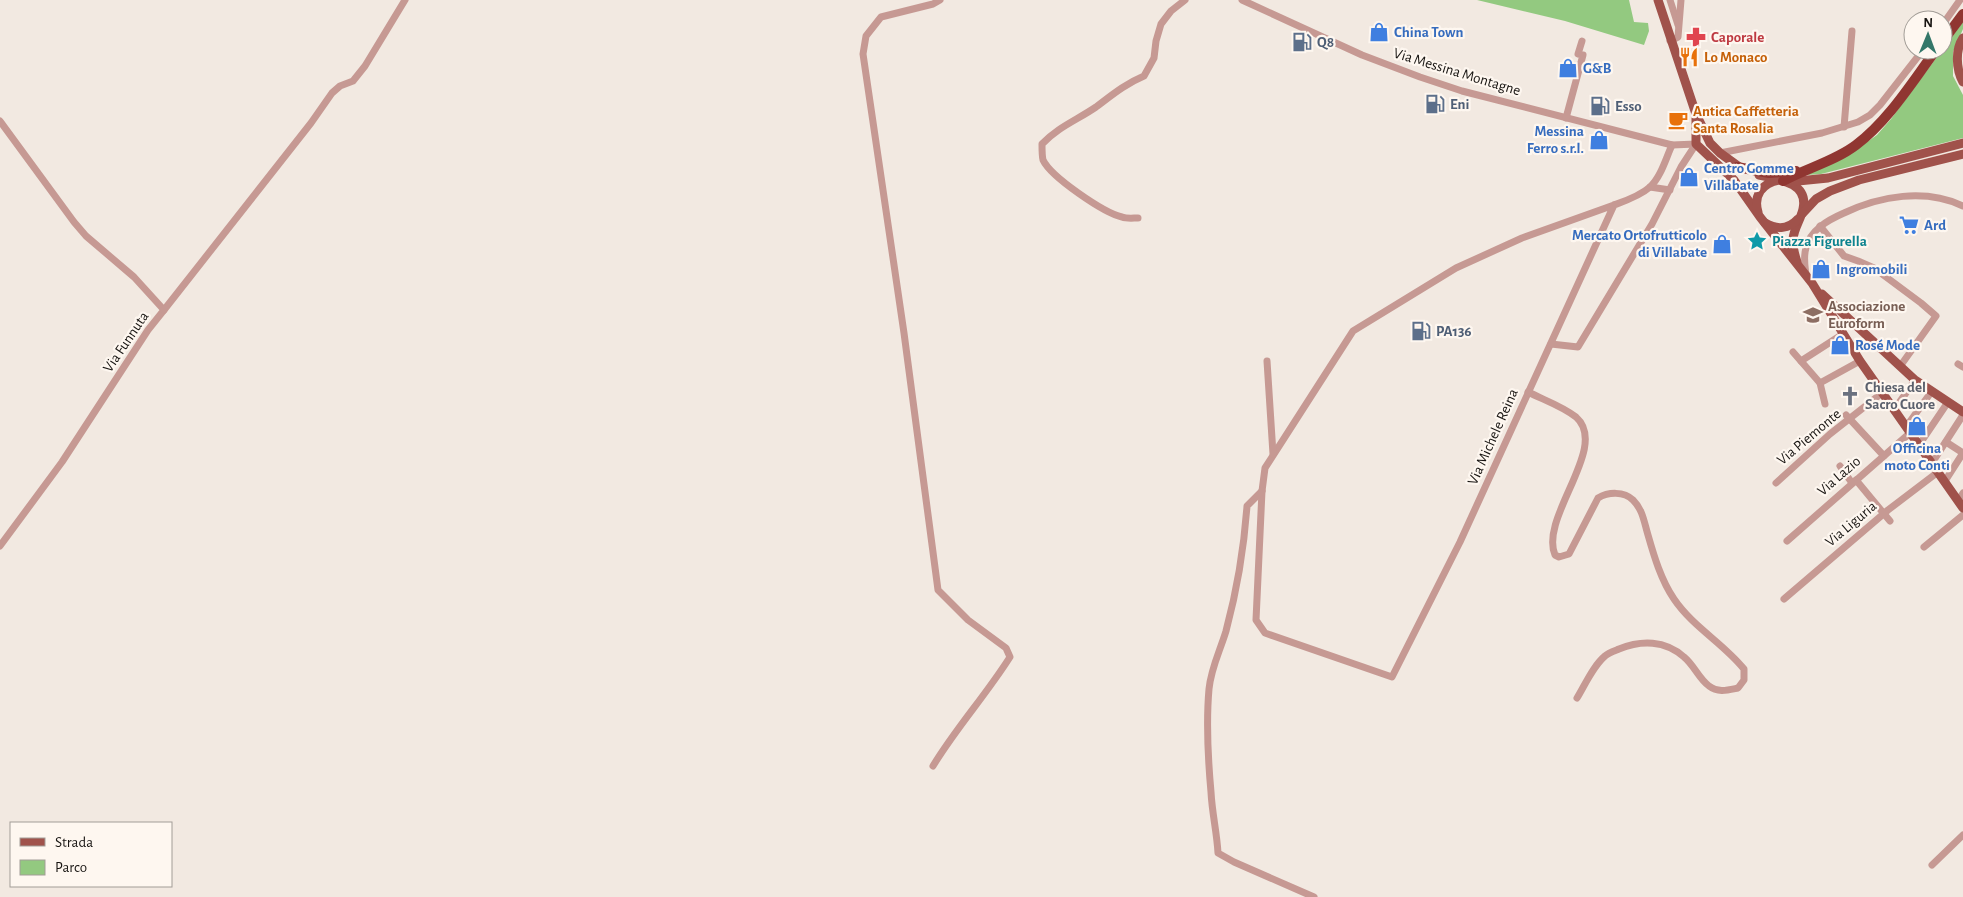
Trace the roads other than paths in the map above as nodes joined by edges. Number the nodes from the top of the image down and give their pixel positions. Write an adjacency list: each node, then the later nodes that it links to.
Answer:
1 (405, 0): 45 (street)
2 (940, 0): 89 (street)
3 (1185, 0): 39 (street)
4 (1242, 0): 19 (street, Via Messina Montagne)
5 (1658, 0): 14 (main road)
6 (1670, 0): 10 (street)
7 (1681, 0): 10 (street)
8 (1963, 14): 9 (highway)
9 (1953, 28)
10 (1679, 30): 14 (street)
11 (1852, 31): 21 (street)
12 (1963, 38): 17 (main road)
13 (1582, 41): 19 (street)
14 (1670, 41): 18 (main road)
15 (1915, 60): 21 (street)
16 (1928, 60): 30 (highway)
17 (1963, 82)
18 (1696, 114): 22 (main road); 24 (main road)
19 (1566, 118): 25 (street, Via Messina Montagne)
20 (0, 121): 45 (street, Via Funnuta)
21 (1844, 127): 26 (street)
22 (1710, 143): 24 (main road); 26 (main road)
23 (1963, 143): 32 (main road)
24 (1696, 144): 25 (street, Via Messina Montagne); 34 (street); 37 (main road)
25 (1672, 145): 33 (street)
26 (1720, 153): 29 (main road)
27 (1963, 154): 31 (main road)
28 (1963, 161): 31 (main road)
29 (1737, 167): 30 (highway); 32 (main road)
30 (1810, 169): 32 (highway)
31 (1894, 171): 38 (main road)
32 (1784, 181): 37 (main road); 38 (main road)
33 (1650, 187): 34 (street); 35 (street)
34 (1670, 190): 50 (street)
35 (1614, 205): 50 (street, Via Michele Reina); 71 (street)
36 (1963, 206): 40 (street)
37 (1759, 215): 38 (main road); 43 (main road)
38 (1801, 216): 42 (main road)
39 (1138, 218)
40 (1820, 226): 41 (street); 56 (street)
41 (1806, 247): 42 (street); 44 (street)
42 (1794, 248): 43 (main road)
43 (1798, 265): 44 (main road)
44 (1809, 280): 46 (main road); 47 (main road)
45 (164, 310): 85 (street, Via Funnuta)
46 (1846, 317): 47 (main road); 49 (main road)
47 (1836, 324): 48 (main road)
48 (1843, 334): 51 (main road); 54 (street)
49 (1866, 335): 51 (main road); 56 (main road)
50 (1551, 344): 60 (street, Via Michele Reina)
51 (1852, 346): 55 (main road)
52 (1792, 352): 54 (street)
53 (1267, 361): 71 (street)
54 (1801, 361): 58 (street)
55 (1860, 361): 58 (street); 61 (main road)
56 (1901, 366): 57 (main road)
57 (1916, 380): 59 (main road); 64 (street)
58 (1820, 383): 63 (street)
59 (1932, 391): 62 (main road); 67 (street, Via Lazio)
60 (1528, 392): 79 (street, Via Michele Reina); 88 (street)
61 (1882, 393): 64 (main road); 66 (street, Via Piemonte)
62 (1948, 402): 65 (main road); 69 (street)
63 (1825, 404)
64 (1894, 410): 67 (main road)
65 (1963, 413): 68 (street)
66 (1848, 417): 72 (street); 77 (street, Via Piemonte)
67 (1908, 430): 69 (main road); 72 (street, Via Lazio)
68 (1946, 442): 70 (street); 73 (street)
69 (1919, 445): 73 (main road)
70 (1963, 453): 76 (street)
71 (1273, 454): 79 (street)
72 (1884, 456): 78 (street, Via Lazio)
73 (1932, 463): 75 (main road)
74 (1840, 466): 78 (street)
75 (1938, 472): 76 (main road); 81 (street, Via Liguria)
76 (1945, 481): 80 (main road)
77 (1776, 482)
78 (1854, 482): 81 (street); 84 (street, Via Lazio)
79 (1262, 492): 92 (street)
80 (1961, 501)
81 (1884, 514): 83 (street); 87 (street, Via Liguria)
82 (1963, 515): 86 (street)
83 (1890, 521)
84 (1786, 540)
85 (0, 546)
86 (1924, 547)
87 (1784, 599)
88 (1577, 698)
89 (933, 766)
90 (1963, 835): 91 (street)
91 (1932, 865)
92 (1314, 897)

